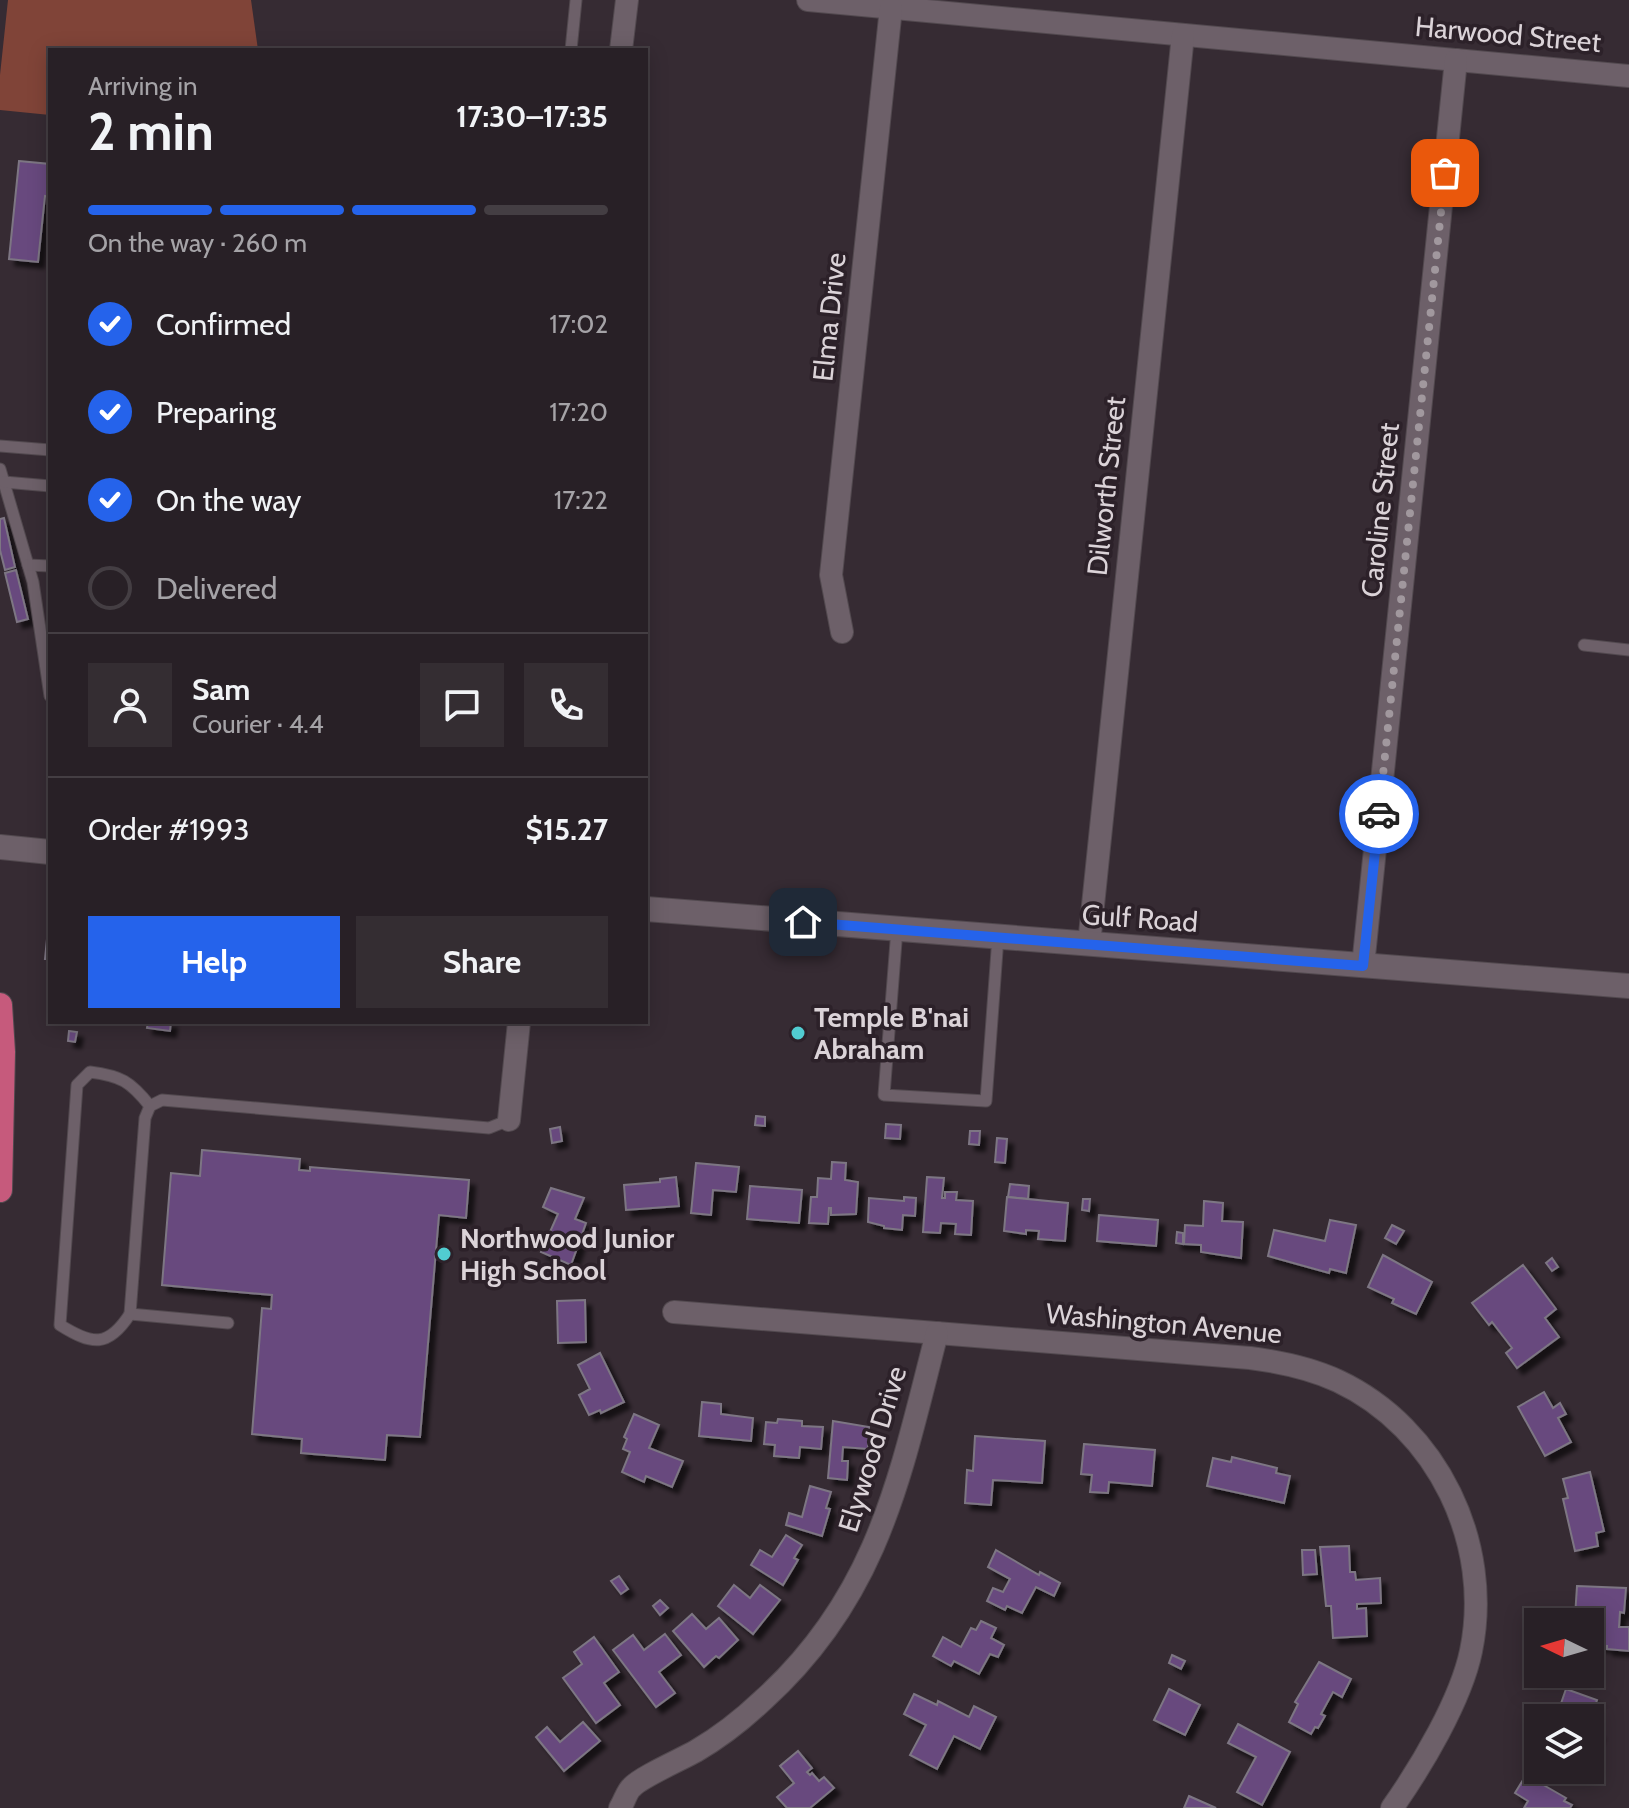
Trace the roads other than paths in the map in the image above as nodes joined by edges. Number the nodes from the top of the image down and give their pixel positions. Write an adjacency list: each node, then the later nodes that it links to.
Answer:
1 (576, 0): 6 (lane)
2 (627, 0): 7 (street)
3 (808, 0): 4 (street, Harwood Street)
4 (891, 8): 5 (street, Harwood Street); 17 (street, Elma Drive)
5 (1183, 35): 8 (street, Harwood Street); 26 (street, Dilworth Street)
6 (571, 48)
7 (621, 48)
8 (1456, 60): 9 (street, Harwood Street); 27 (street, Caroline Street)
9 (1629, 76)
10 (0, 446): 11 (lane)
11 (48, 450)
12 (0, 469): 13 (lane)
13 (4, 482): 14 (lane); 15 (lane)
14 (48, 486)
15 (28, 565): 16 (lane); 20 (lane)
16 (48, 566)
17 (842, 632)
18 (1584, 645): 19 (lane)
19 (1629, 650)
20 (48, 683)
21 (0, 847): 22 (street)
22 (48, 852)
23 (648, 909): 24 (street, Gulf Road)
24 (897, 929): 25 (street, Gulf Road); 25 (lane)
25 (998, 937): 26 (street, Gulf Road)
26 (1089, 944): 27 (street, Gulf Road)
27 (1363, 966): 28 (street, Gulf Road)
28 (1629, 986)
29 (0, 1005): 33 (highway)
30 (519, 1024): 32 (street)
31 (150, 1106): 32 (lane); 35 (lane); 35 (lane)
32 (509, 1120)
33 (0, 1190)
34 (674, 1312): 37 (street, Washington Avenue)
35 (130, 1314): 36 (lane)
36 (228, 1323)
37 (937, 1333): 38 (street, Elywood Drive); 39 (street, Washington Avenue)
38 (620, 1808)
39 (1392, 1808)

